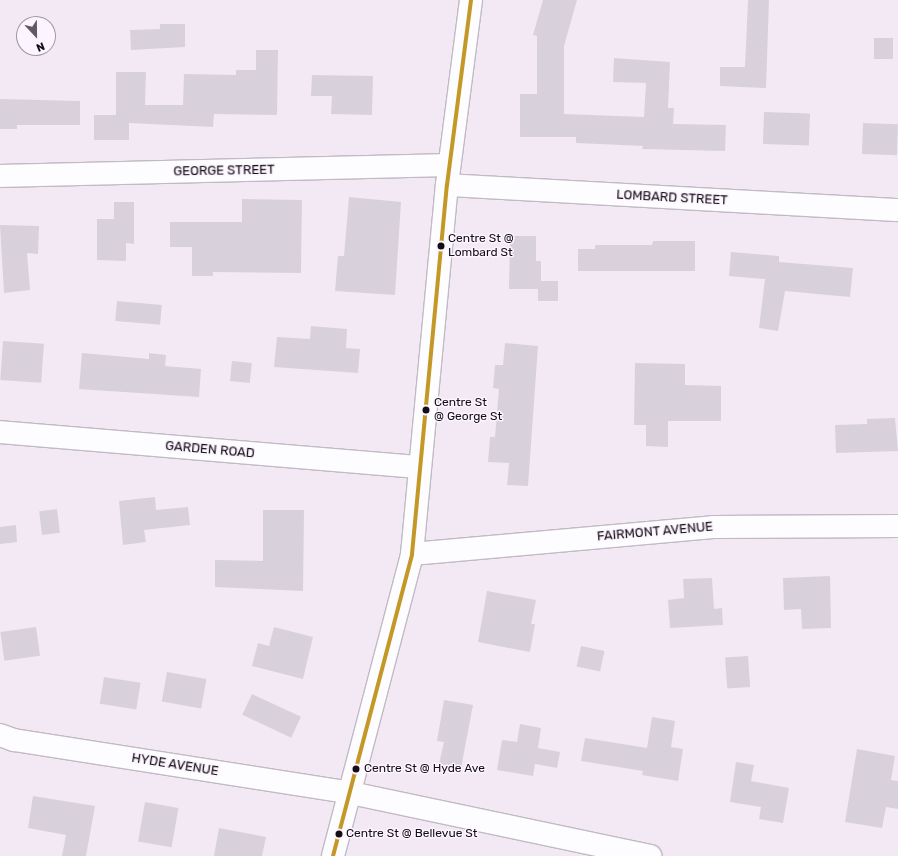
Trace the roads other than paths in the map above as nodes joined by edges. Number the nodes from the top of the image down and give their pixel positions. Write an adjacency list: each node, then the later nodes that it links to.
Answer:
1 (471, 0): 2 (street)
2 (448, 175): 3 (street, GEORGE STREET); 4 (street, LOMBARD STREET); 6 (street)
3 (0, 176)
4 (898, 210)
5 (0, 432): 6 (street, GARDEN ROAD)
6 (419, 467): 8 (street)
7 (898, 526): 8 (street, FAIRMONT AVENUE)
8 (412, 554): 10 (street)
9 (0, 735): 10 (street, HYDE AVENUE)
10 (351, 793): 11 (street); 12 (street, HYDE AVENUE)
11 (333, 856)
12 (650, 856)

